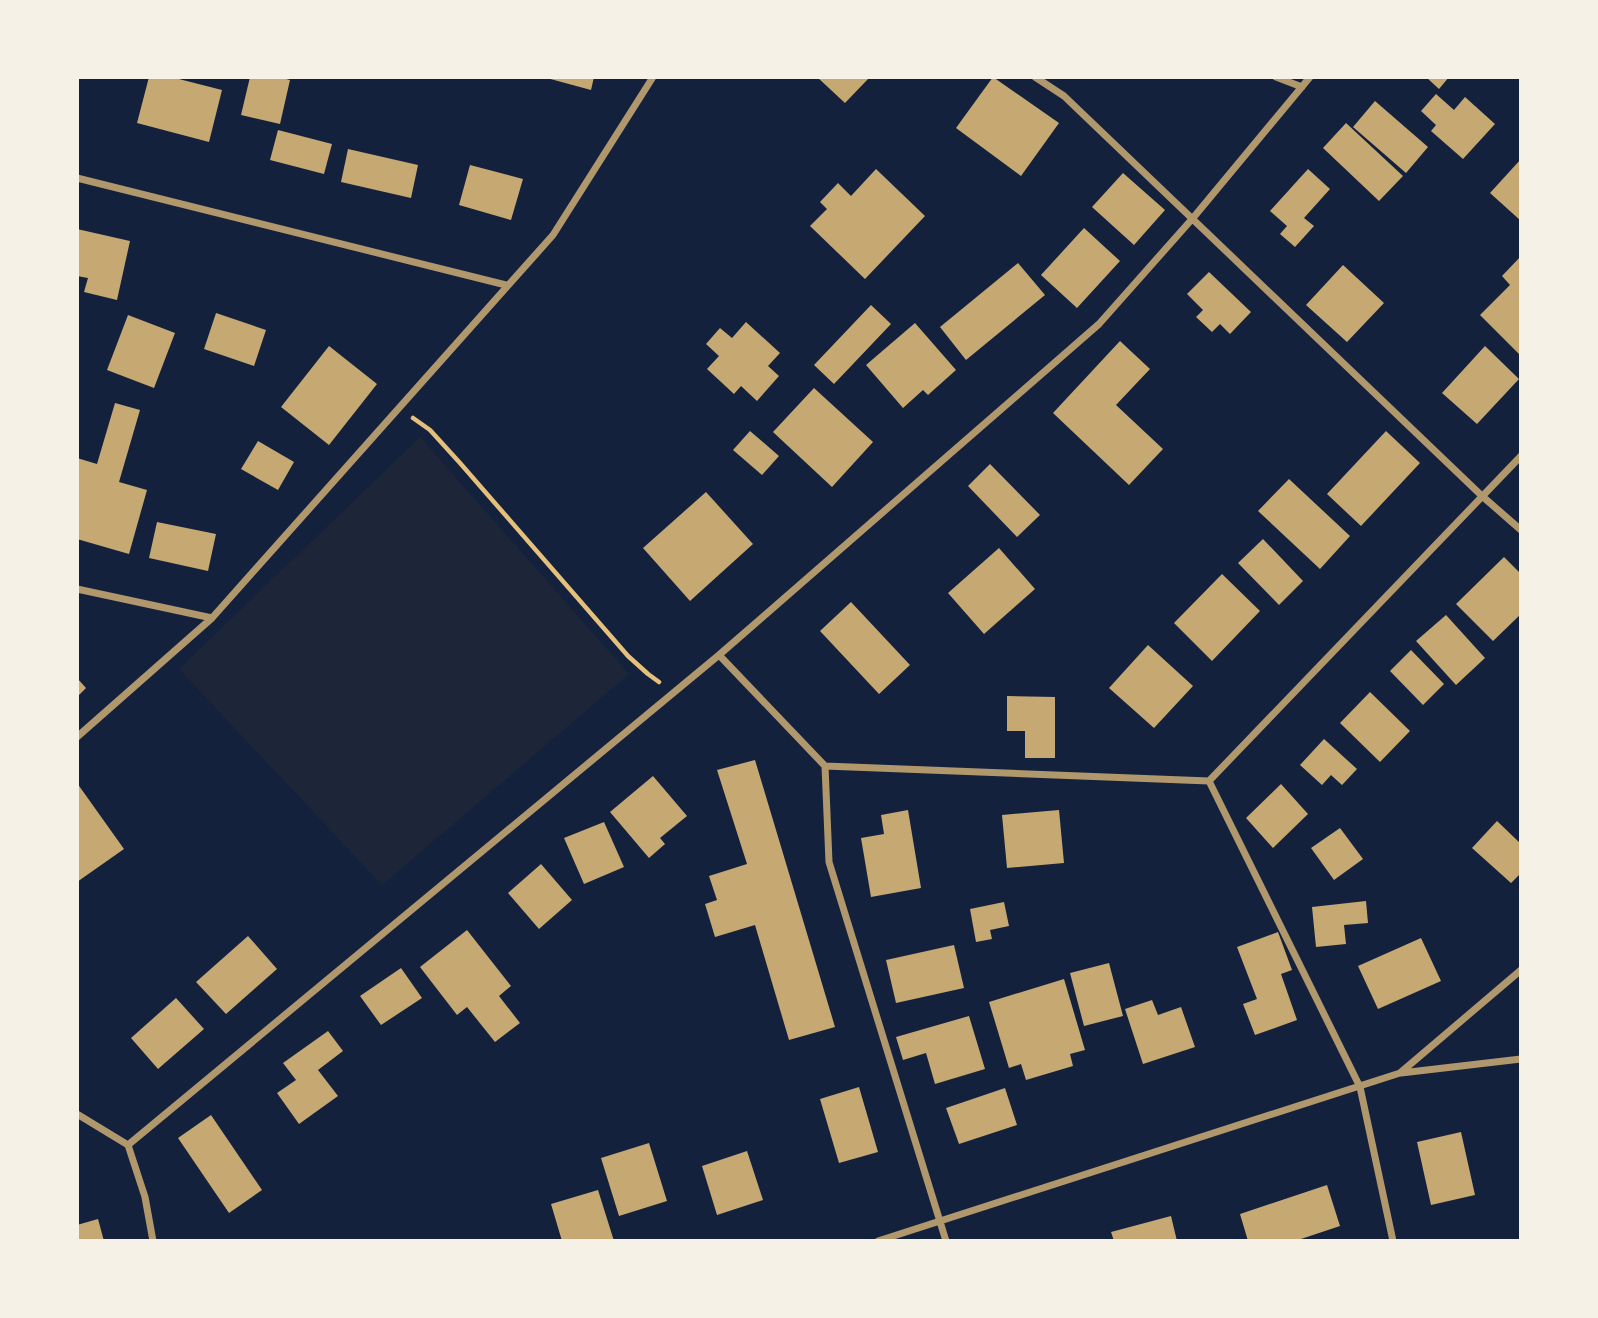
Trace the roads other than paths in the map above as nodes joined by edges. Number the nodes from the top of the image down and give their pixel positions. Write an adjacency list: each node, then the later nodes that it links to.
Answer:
1 (653, 77): 8 (street)
2 (1035, 77): 7 (street)
3 (1276, 77): 5 (street)
4 (1310, 77): 5 (street)
5 (1302, 87): 7 (street)
6 (77, 178): 8 (street)
7 (1194, 218): 10 (street); 14 (street)
8 (506, 285): 13 (street)
9 (1521, 456): 10 (street)
10 (1482, 496): 11 (street); 17 (street)
11 (1521, 530)
12 (77, 589): 13 (street)
13 (212, 618): 15 (street)
14 (719, 655): 16 (street); 23 (street)
15 (77, 737)
16 (825, 766): 17 (street); 24 (street)
17 (1209, 781): 21 (street)
18 (1521, 970): 20 (street)
19 (1521, 1059): 20 (street)
20 (1400, 1073): 21 (street)
21 (1360, 1087): 24 (street); 28 (street)
22 (77, 1114): 23 (street)
23 (128, 1145): 25 (street)
24 (940, 1221): 26 (street); 27 (street)
25 (153, 1241)
26 (878, 1241)
27 (946, 1241)
28 (1394, 1241)

